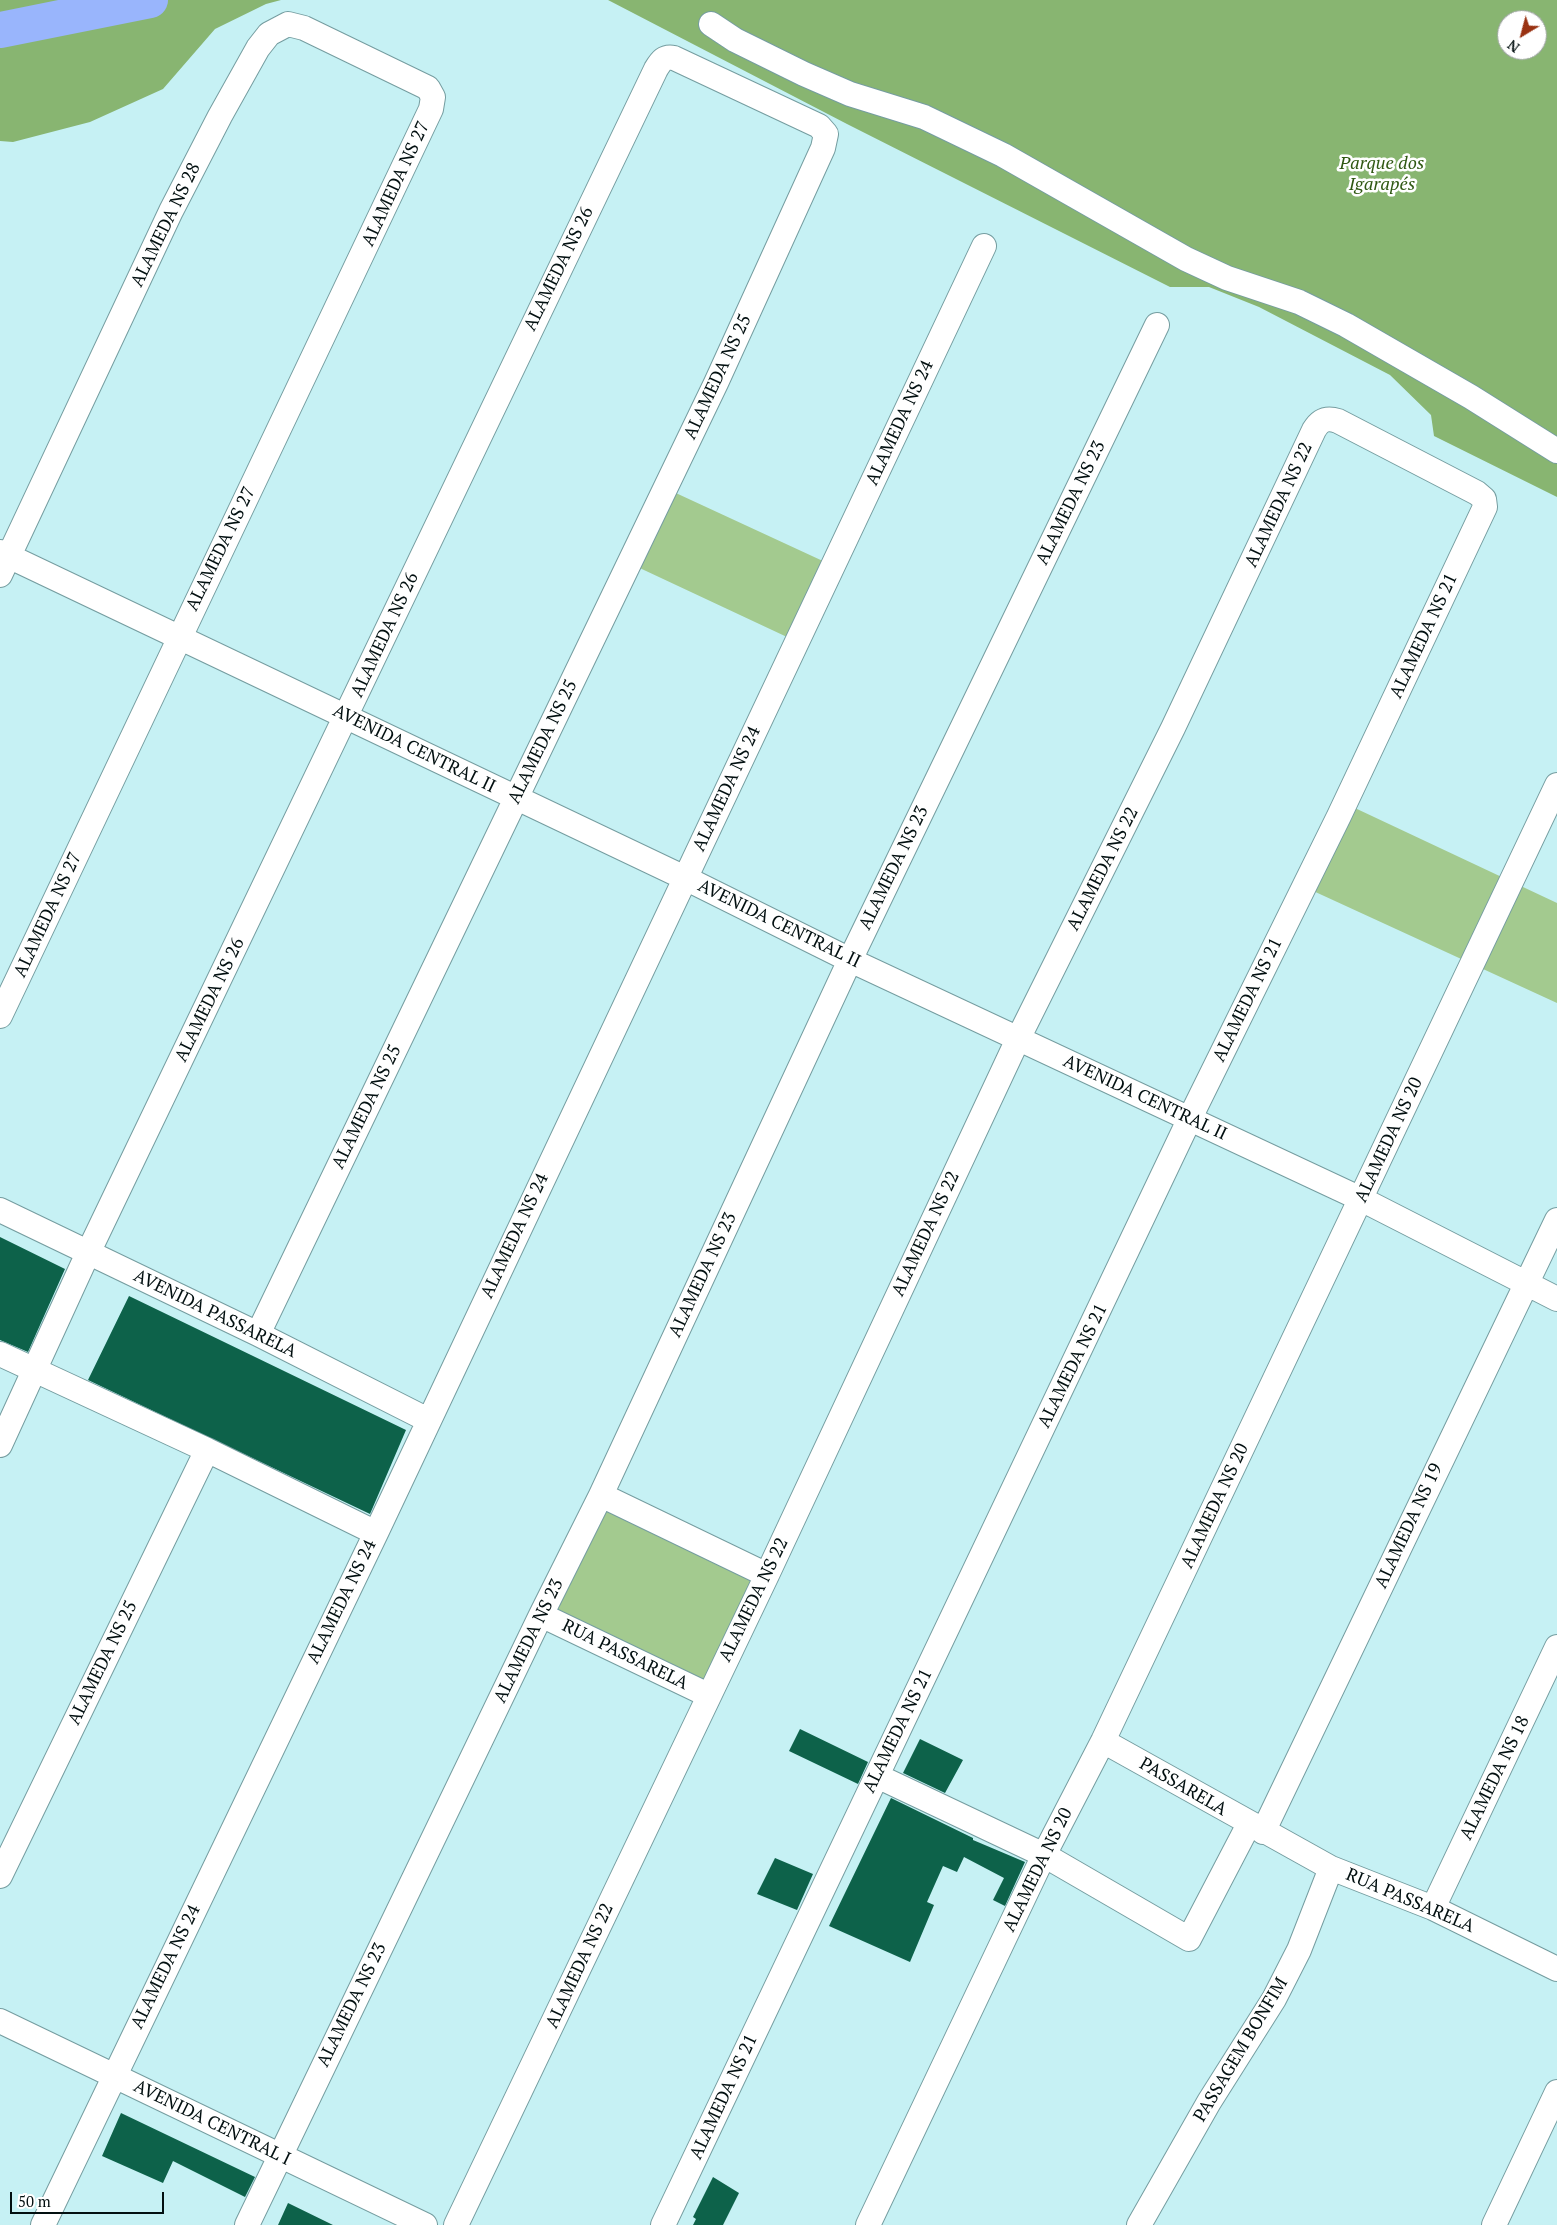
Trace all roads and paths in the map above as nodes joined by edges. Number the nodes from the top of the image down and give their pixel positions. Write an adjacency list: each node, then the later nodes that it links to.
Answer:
1 (711, 24): 6 (street)
2 (423, 84): 8 (street, ALAMEDA NS 28); 9 (street, ALAMEDA NS 27)
3 (823, 148): 10 (street, ALAMEDA NS 26); 12 (street, ALAMEDA NS 25)
4 (984, 246): 13 (street, ALAMEDA NS 24)
5 (1157, 325): 14 (street, ALAMEDA NS 23)
6 (1557, 452)
7 (1485, 507): 16 (street, ALAMEDA NS 22); 17 (street, ALAMEDA NS 21)
8 (3, 561): 9 (street, AVENIDA CENTRAL II)
9 (179, 636): 10 (street, AVENIDA CENTRAL II); 15 (street, ALAMEDA NS 27)
10 (346, 716): 12 (street, AVENIDA CENTRAL II); 21 (street, ALAMEDA NS 26)
11 (1557, 785): 18 (street, ALAMEDA NS 20)
12 (516, 798): 13 (street, AVENIDA CENTRAL II); 24 (street, ALAMEDA NS 25)
13 (685, 878): 14 (street, AVENIDA CENTRAL II); 27 (street, ALAMEDA NS 24)
14 (850, 960): 16 (street, AVENIDA CENTRAL II); 30 (street, ALAMEDA NS 23)
15 (0, 1016)
16 (1018, 1038): 17 (street, AVENIDA CENTRAL II); 32 (street, ALAMEDA NS 22)
17 (1190, 1118): 18 (street, AVENIDA CENTRAL II); 37 (street, ALAMEDA NS 21)
18 (1361, 1199): 22 (street, AVENIDA CENTRAL II); 36 (street, ALAMEDA NS 20)
19 (0, 1210): 21 (street, AVENIDA PASSARELA)
20 (1557, 1220): 22 (street, ALAMEDA NS 19)
21 (88, 1253): 24 (street, AVENIDA PASSARELA); 26 (street, ALAMEDA NS 26)
22 (1524, 1284): 23 (street, AVENIDA CENTRAL II); 38 (street, ALAMEDA NS 19)
23 (1557, 1299)
24 (258, 1334): 27 (street, AVENIDA PASSARELA)
25 (0, 1354): 26 (street)
26 (36, 1370): 28 (street, ALAMEDA NS 26); 29 (street)
27 (428, 1420): 31 (street, ALAMEDA NS 24)
28 (0, 1445)
29 (207, 1450): 31 (street); 41 (street, ALAMEDA NS 25)
30 (601, 1495): 32 (street); 33 (street, ALAMEDA NS 23)
31 (376, 1533): 45 (street, ALAMEDA NS 24)
32 (767, 1575): 35 (street, ALAMEDA NS 22)
33 (541, 1615): 35 (street, RUA PASSARELA); 47 (street, ALAMEDA NS 23)
34 (1557, 1647): 42 (street, ALAMEDA NS 18)
35 (708, 1695): 51 (street, ALAMEDA NS 22)
36 (1103, 1741): 38 (street, PASSARELA); 39 (street, ALAMEDA NS 20)
37 (877, 1776): 39 (street); 52 (street, ALAMEDA NS 21)
38 (1256, 1828): 39 (street, ALAMEDA NS 19); 40 (street, RUA PASSARELA)
39 (1044, 1855): 53 (street, ALAMEDA NS 20)
40 (1331, 1868): 42 (street, RUA PASSARELA); 54 (street, PASSAGEM BONFIM)
41 (0, 1876)
42 (1432, 1908): 43 (street, RUA PASSARELA)
43 (1557, 1969)
44 (0, 2021): 45 (street, AVENIDA CENTRAL I)
45 (113, 2076): 47 (street, AVENIDA CENTRAL I); 48 (street, ALAMEDA NS 24)
46 (1557, 2092): 55 (street)
47 (280, 2156): 49 (street, ALAMEDA NS 23); 50 (street, AVENIDA CENTRAL I)
48 (43, 2225)
49 (247, 2225)
50 (425, 2225)
51 (456, 2225)
52 (663, 2225)
53 (868, 2225)
54 (1139, 2225)
55 (1494, 2225)

